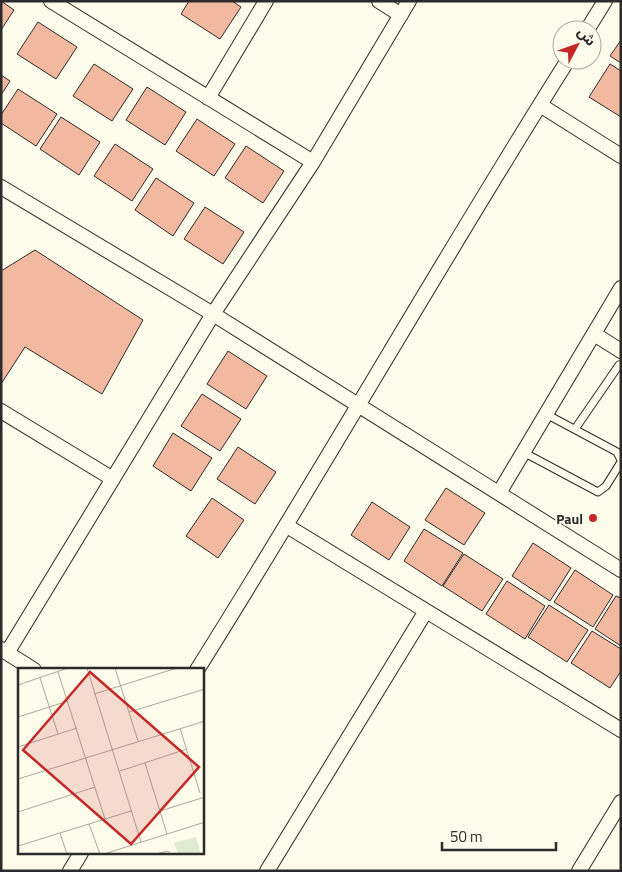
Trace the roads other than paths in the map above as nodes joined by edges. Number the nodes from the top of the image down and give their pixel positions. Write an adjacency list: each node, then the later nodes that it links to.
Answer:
1 (51, 1): 9 (street)
2 (266, 1): 9 (street)
3 (379, 1): 6 (street)
4 (409, 1): 6 (street)
5 (606, 1): 7 (street)
6 (401, 15): 12 (street)
7 (594, 20)
8 (562, 70): 10 (street)
9 (208, 98): 12 (street)
10 (540, 106): 11 (street); 19 (street)
11 (621, 156)
12 (313, 162): 15 (street)
13 (1, 187): 15 (street)
14 (621, 288): 16 (street)
15 (213, 314): 19 (street); 25 (street)
16 (594, 334): 17 (street); 21 (street)
17 (621, 351)
18 (619, 365): 22 (lane)
19 (358, 405): 26 (street); 27 (street)
20 (1, 411): 25 (street)
21 (546, 414): 22 (lane); 23 (street)
22 (576, 429): 24 (lane)
23 (523, 452): 24 (lane); 26 (street)
24 (621, 461)
25 (113, 479): 30 (street)
26 (499, 493): 28 (street)
27 (287, 526): 29 (street); 32 (street)
28 (621, 570)
29 (426, 611): 33 (street); 37 (street)
30 (4, 651): 31 (street)
31 (31, 668)
32 (198, 668)
33 (621, 730)
34 (621, 802): 38 (street)
35 (81, 854): 36 (street)
36 (70, 871)
37 (267, 871)
38 (579, 871)

